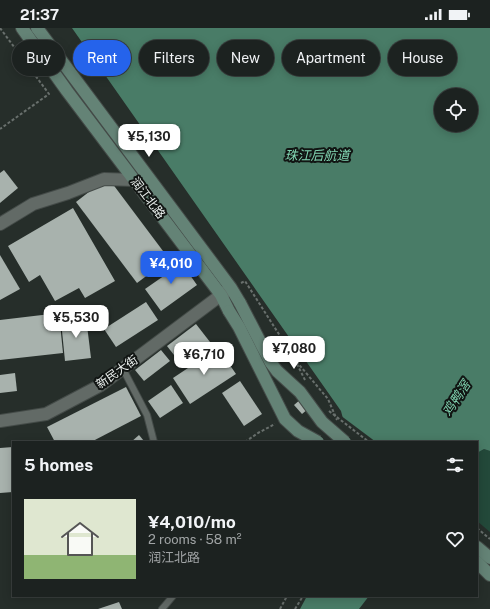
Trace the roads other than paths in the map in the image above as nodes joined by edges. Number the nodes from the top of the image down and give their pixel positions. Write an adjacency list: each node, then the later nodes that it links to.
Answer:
1 (22, 28): 3 (main road, 润江北路)
2 (37, 28): 5 (main road, 润江北路)
3 (134, 180): 4 (street); 6 (main road, 润江北路)
4 (0, 224)
5 (231, 288): 6 (street, 新民大街); 11 (main road, 润江北路, bridge)
6 (221, 295): 7 (street, 新民大街); 10 (main road, 润江北路, bridge)
7 (123, 369): 8 (street, 新民大街); 9 (lane)
8 (0, 421)
9 (154, 441)
10 (316, 441)
11 (344, 441)
12 (478, 548): 13 (main road)
13 (490, 558)
14 (478, 563): 15 (main road)
15 (490, 575)
16 (172, 597): 17 (lane)
17 (162, 609)

